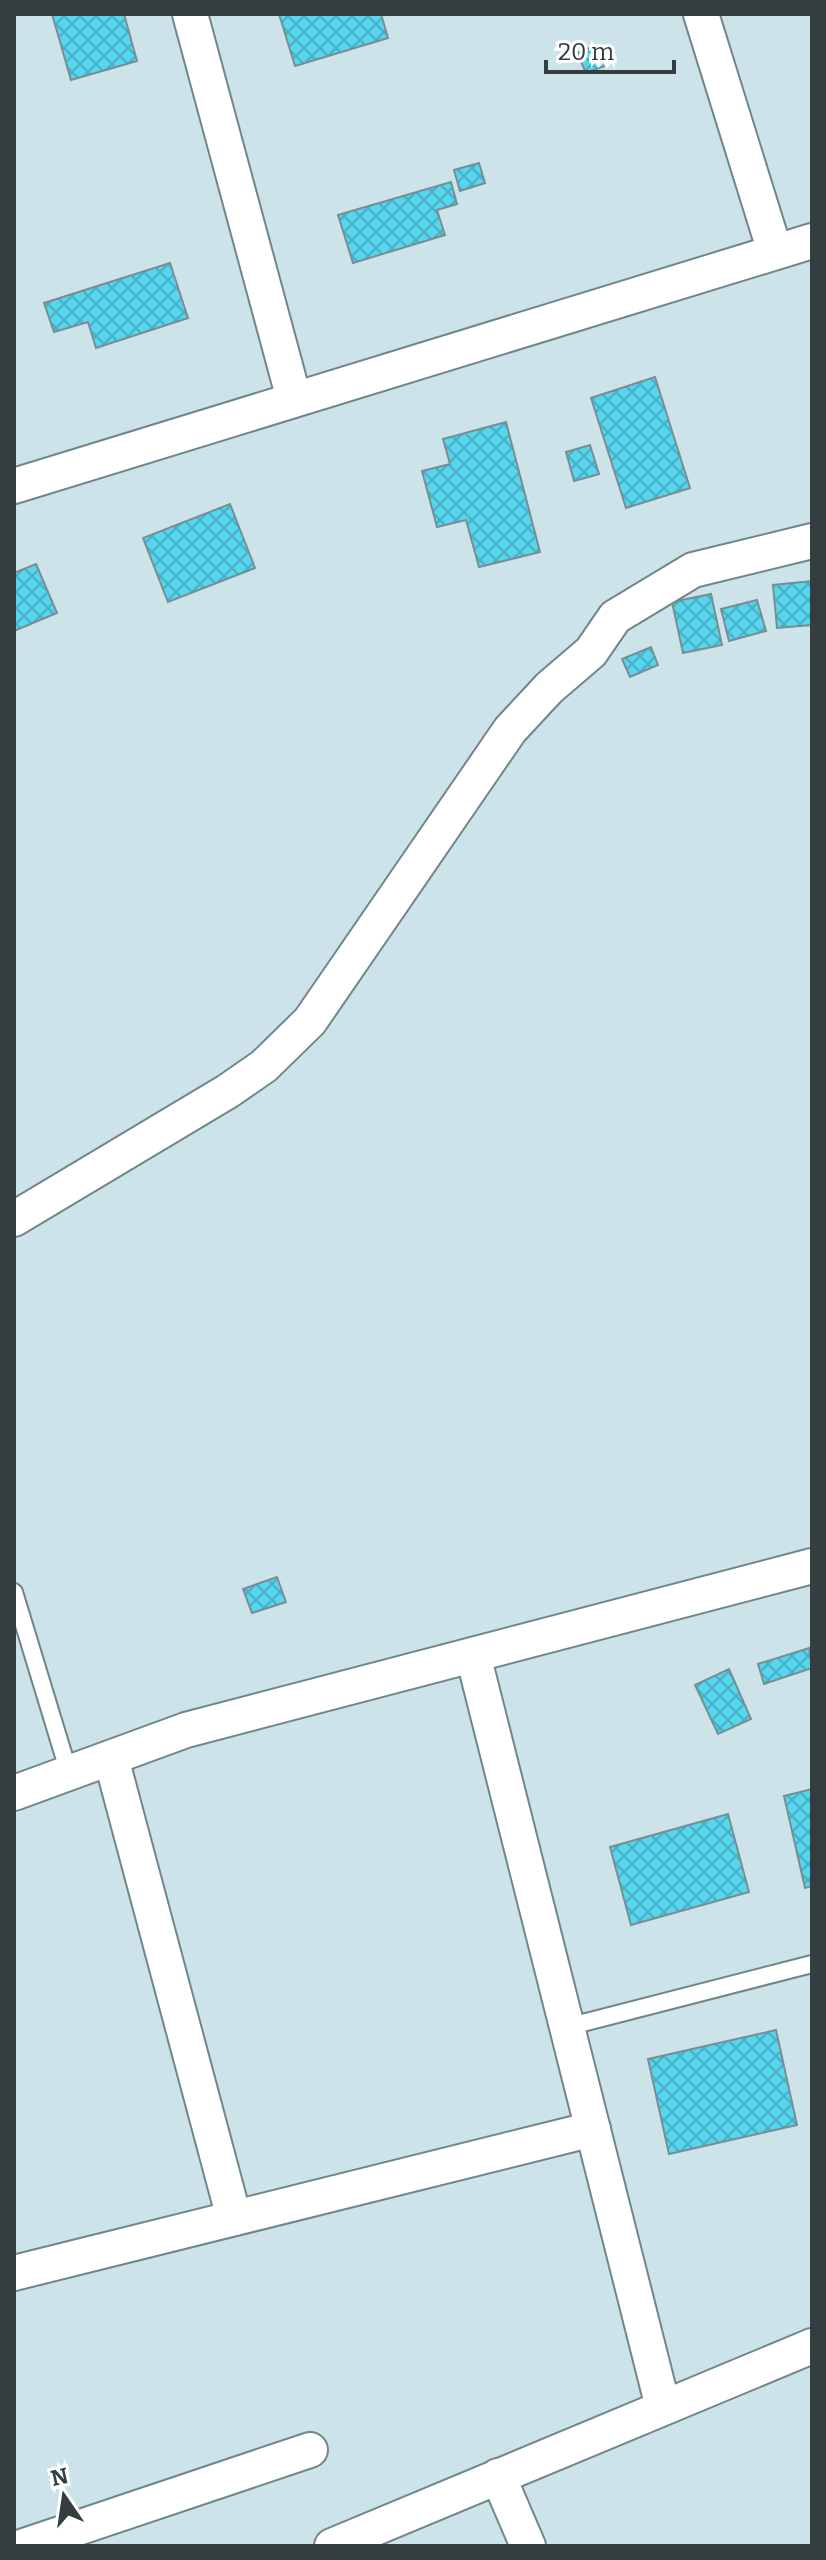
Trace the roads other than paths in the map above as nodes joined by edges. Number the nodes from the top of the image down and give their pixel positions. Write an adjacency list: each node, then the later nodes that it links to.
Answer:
1 (190, 14): 5 (street)
2 (701, 14): 4 (street)
3 (812, 241): 4 (street)
4 (775, 252): 5 (street)
5 (294, 399): 6 (street)
6 (14, 486)
7 (812, 541): 8 (street)
8 (14, 1219)
9 (812, 1566): 11 (street)
10 (14, 1592): 13 (lane)
11 (473, 1655): 12 (street); 16 (street)
12 (111, 1758): 13 (street); 18 (street)
13 (69, 1773): 14 (street)
14 (14, 1793)
15 (812, 1964): 16 (lane)
16 (567, 2027): 17 (street)
17 (593, 2129): 18 (street); 21 (street)
18 (234, 2218): 19 (street)
19 (14, 2273)
20 (812, 2346): 21 (street)
21 (663, 2407): 23 (street)
22 (310, 2450): 24 (street)
23 (498, 2476): 25 (street); 26 (street)
24 (24, 2546)
25 (332, 2546)
26 (528, 2546)

